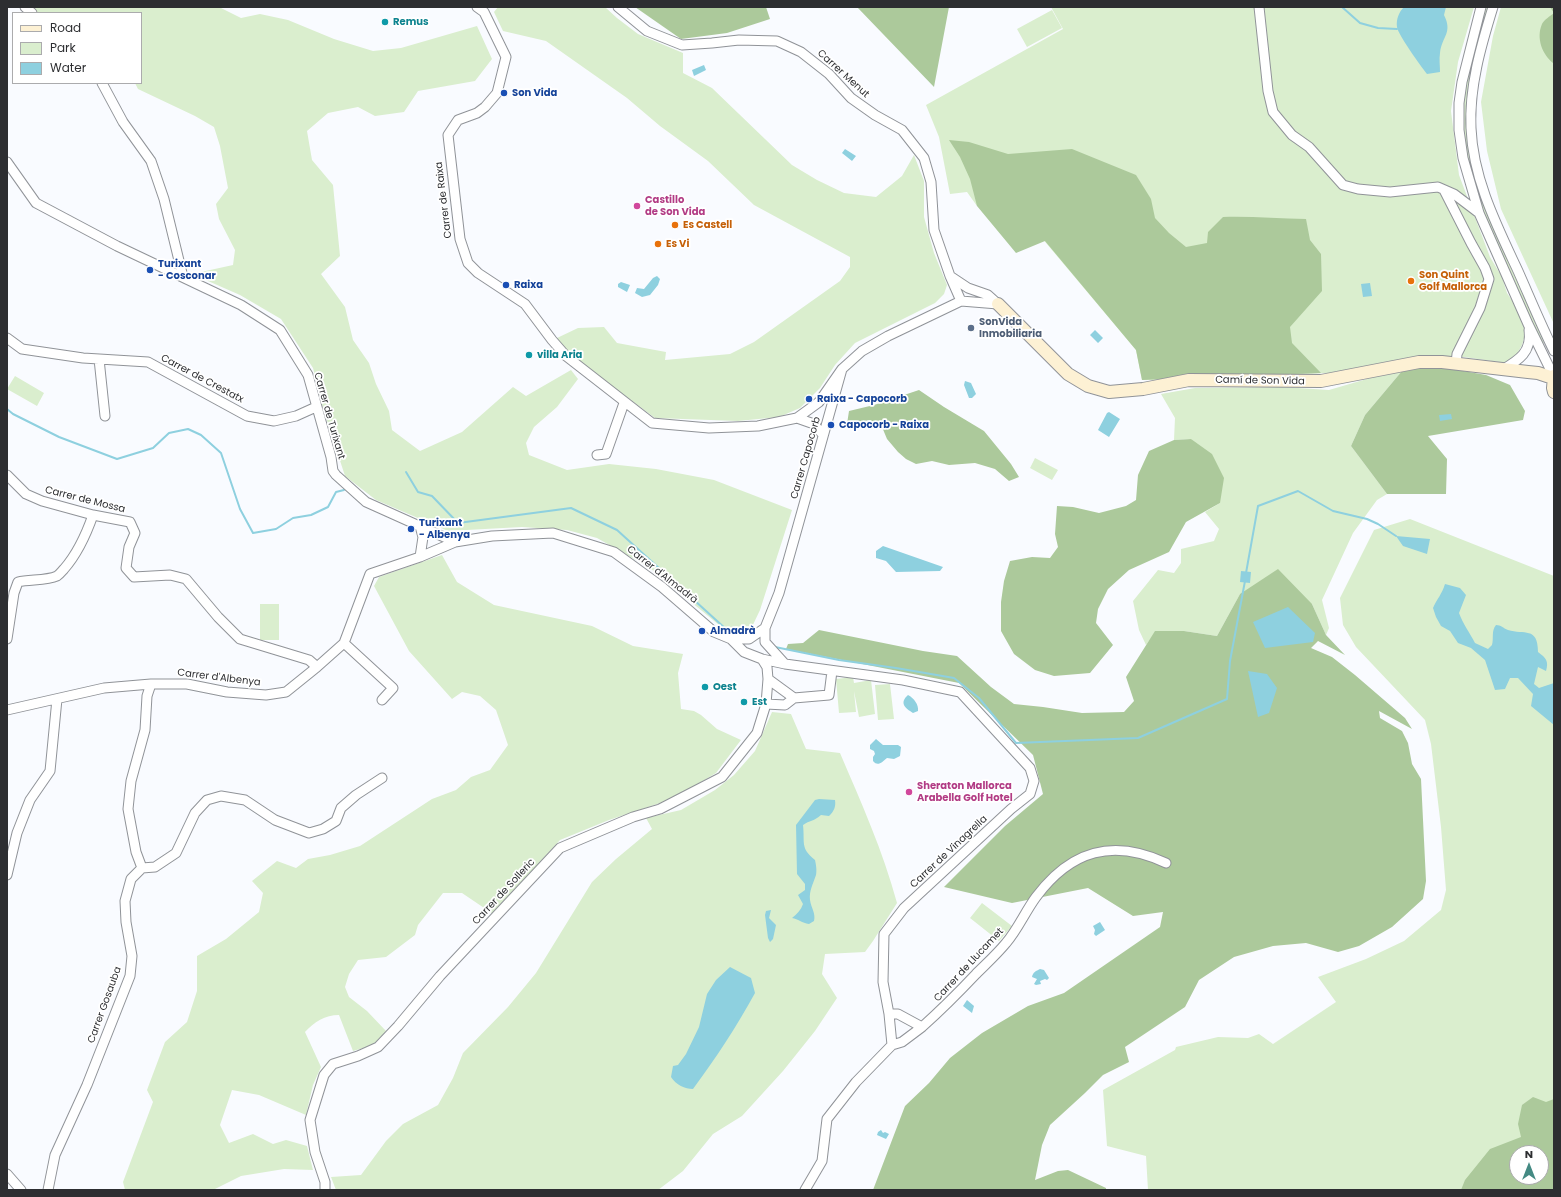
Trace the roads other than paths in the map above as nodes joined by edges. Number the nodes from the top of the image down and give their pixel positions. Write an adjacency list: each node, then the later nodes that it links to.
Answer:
1 (618, 7): 10 (street, Carrer Menut)
2 (1259, 7): 8 (street)
3 (1481, 7): 9 (street)
4 (1493, 7): 16 (street)
5 (483, 9): 23 (street, Carrer de Raixa)
6 (103, 84): 11 (street)
7 (7, 162): 11 (street, Carrer de Turixant)
8 (1444, 190): 9 (street); 18 (street)
9 (1479, 213): 14 (street)
10 (950, 276): 12 (street, Carrer Menut); 13 (street)
11 (183, 277): 24 (street, Carrer de Turixant)
12 (961, 301): 13 (street); 19 (street)
13 (998, 304): 18 (street, Camí de Son Vida)
14 (1528, 324): 20 (street); 21 (street)
15 (7, 338): 17 (street, Carrer de Crestatx)
16 (1554, 351)
17 (99, 359): 24 (street, Carrer de Crestatx); 25 (street)
18 (1456, 364): 20 (street, Camí de Son Vida)
19 (842, 370): 26 (street, Carrer de Raixa); 27 (street, Carrer Capocorb)
20 (1502, 370): 21 (street, Camí de Son Vida)
21 (1554, 377): 22 (street)
22 (1554, 392)
23 (624, 403): 26 (street, Carrer de Raixa); 28 (street)
24 (316, 407): 31 (street, Carrer de Turixant)
25 (105, 416)
26 (797, 418): 27 (street)
27 (824, 435): 34 (street, Carrer Capocorb)
28 (597, 455)
29 (7, 475): 30 (street, Carrer de Mossa)
30 (93, 515): 35 (street); 40 (street, Carrer de Mossa)
31 (420, 526): 32 (street, Carrer de Turixant); 33 (street)
32 (455, 542): 33 (street, Carrer d'Albenya); 36 (street, Carrer d'Almadrà)
33 (420, 557): 37 (street, Carrer d'Albenya)
34 (765, 628): 36 (street); 39 (street)
35 (7, 639)
36 (731, 639): 38 (street, Carrer de Vinagrella)
37 (344, 644): 40 (street, Carrer d'Albenya); 46 (street)
38 (762, 659): 39 (street, Carrer de Vinagrella); 42 (street, Carrer de Solleric)
39 (785, 664): 41 (street, Carrer de Vinagrella)
40 (317, 667): 43 (street, Carrer d'Albenya)
41 (832, 670): 44 (street); 53 (street, Carrer de Vinagrella)
42 (768, 679): 44 (street); 47 (street, Carrer de Solleric)
43 (151, 684): 45 (street, Carrer d'Albenya); 51 (street)
44 (794, 698): 47 (street)
45 (56, 699): 48 (street, Carrer d'Albenya); 52 (street)
46 (382, 700)
47 (766, 704): 59 (street, Carrer de Solleric)
48 (7, 710)
49 (382, 778): 51 (street)
50 (1166, 863): 54 (street, Carrer de Llucamet)
51 (142, 868): 58 (street, Carrer Gosauba)
52 (7, 875)
53 (889, 1014): 54 (street); 55 (street, Carrer de Vinagrella)
54 (922, 1027): 55 (street, Carrer de Llucamet)
55 (892, 1045): 60 (street, Carrer de Llucamet)
56 (7, 1174): 57 (street)
57 (21, 1190)
58 (48, 1190)
59 (325, 1190)
60 (805, 1190)

